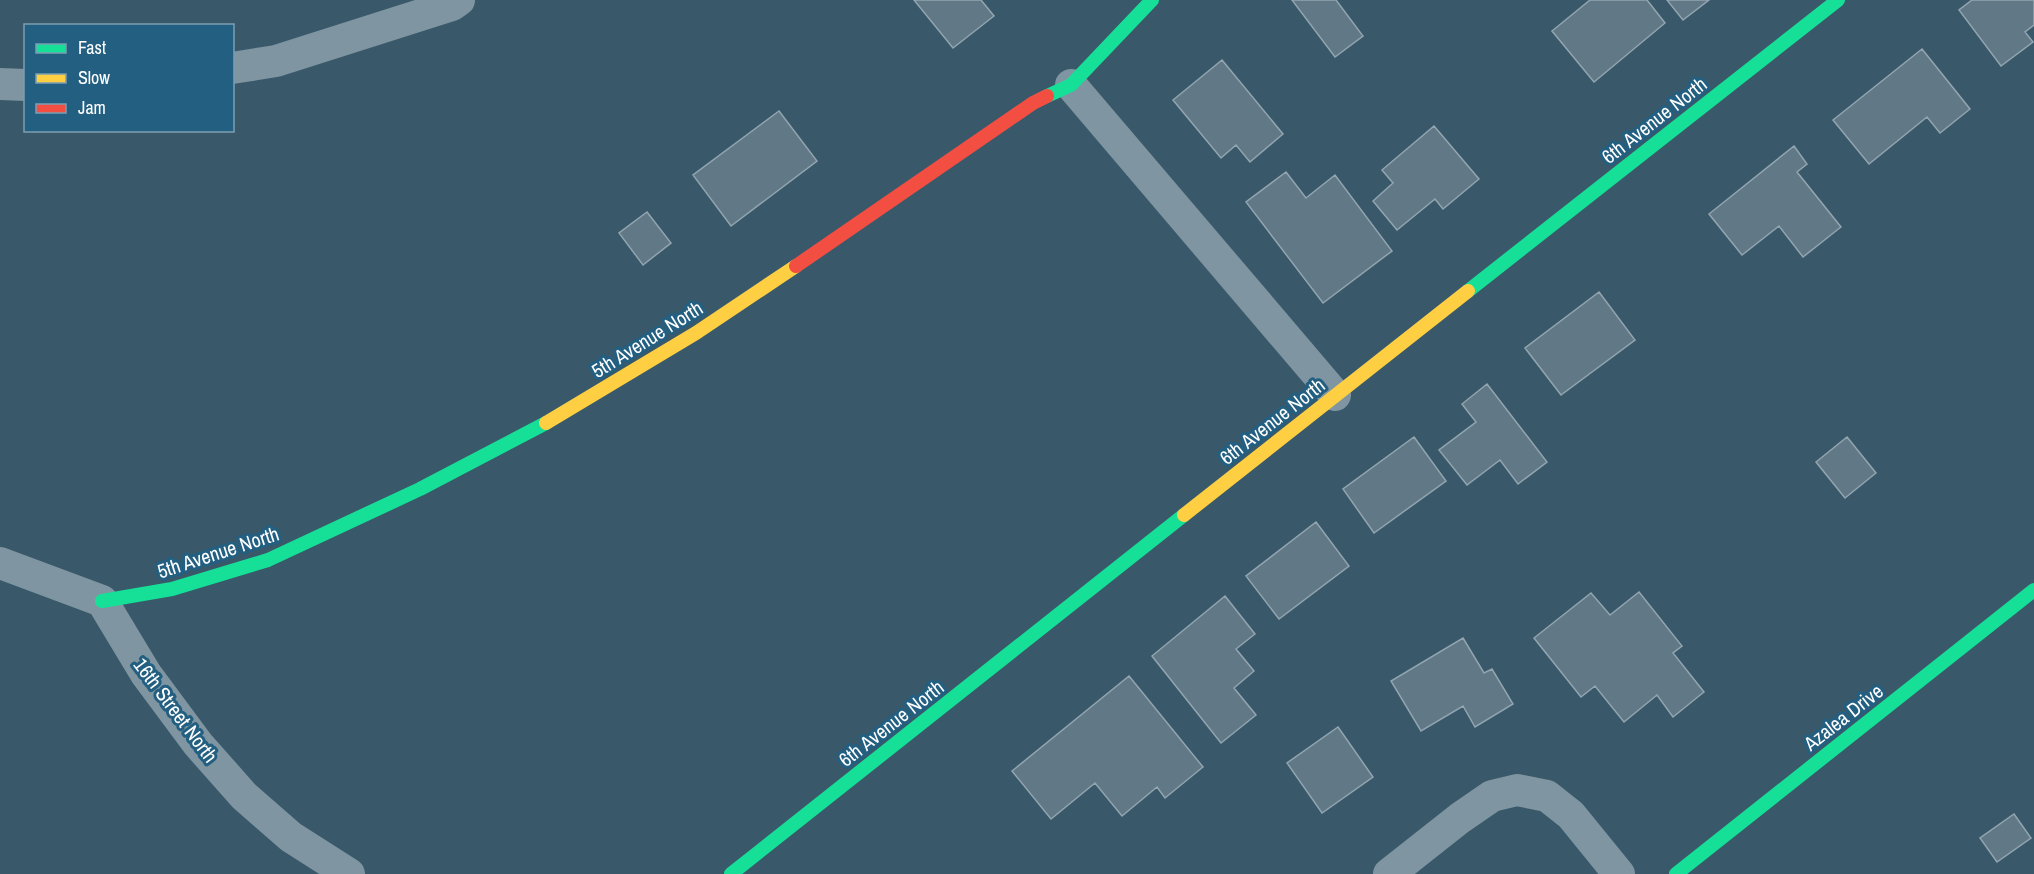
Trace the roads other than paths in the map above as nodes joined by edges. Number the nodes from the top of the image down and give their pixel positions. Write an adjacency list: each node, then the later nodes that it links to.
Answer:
1 (459, 0): 4 (street)
2 (1152, 0): 7 (street, 5th Avenue North)
3 (1838, 0): 8 (street, 6th Avenue North)
4 (234, 68)
5 (0, 84): 6 (street)
6 (24, 85)
7 (1071, 85): 8 (street); 11 (street, 5th Avenue North)
8 (1335, 395): 13 (street, 6th Avenue North)
9 (0, 563): 11 (street)
10 (2034, 590): 16 (street, Azalea Drive)
11 (102, 601): 12 (street, 16th Street North)
12 (349, 874)
13 (731, 874)
14 (1389, 874): 15 (street)
15 (1619, 874)
16 (1676, 874)

